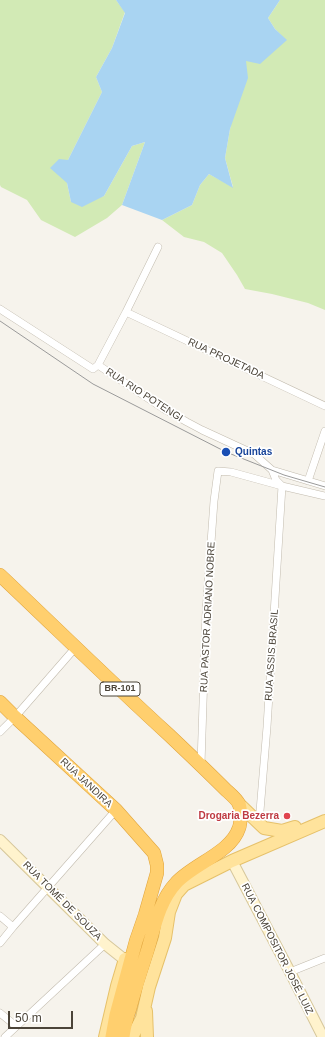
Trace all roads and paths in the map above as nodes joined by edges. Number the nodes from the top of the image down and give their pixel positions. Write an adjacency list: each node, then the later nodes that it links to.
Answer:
1 (158, 247): 3 (street)
2 (0, 309): 4 (street, RUA RIO POTENGI)
3 (126, 312): 4 (street); 5 (street, RUA PROJETADA)
4 (98, 365): 7 (street, RUA RIO POTENGI)
5 (325, 406)
6 (325, 431): 8 (street)
7 (272, 470): 8 (street, RUA RIO POTENGI); 9 (street, RUA RIO POTENGI)
8 (308, 481): 10 (street, RUA RIO POTENGI)
9 (282, 486): 11 (street); 17 (street, RUA PASTOR ADRIANO NOBRE); 21 (street, RUA ASSIS BRASIL)
10 (325, 486)
11 (325, 496)
12 (0, 575): 13 (highway, BR-101)
13 (76, 647): 15 (street); 17 (highway, BR-101)
14 (0, 702): 15 (highway, RUA JANDIRA)
15 (15, 717): 16 (street); 19 (highway, RUA JANDIRA)
16 (0, 732)
17 (201, 764): 18 (highway, BR-101)
18 (239, 804): 21 (main road); 25 (highway)
19 (116, 810): 24 (street); 28 (highway, RUA JANDIRA)
20 (325, 820): 21 (main road); 23 (main road)
21 (259, 823)
22 (0, 840): 24 (street, RUA TOMÉ DE SOUZA)
23 (232, 861): 34 (street, RUA COMPOSITOR JOSÉ LUIZ); 36 (main road)
24 (48, 887): 27 (street); 30 (street, RUA TOMÉ DE SOUZA)
25 (168, 893): 31 (highway); 35 (highway)
26 (0, 916): 27 (street)
27 (13, 927): 29 (street)
28 (136, 942): 33 (main road); 35 (highway)
29 (0, 943)
30 (105, 944): 33 (street, RUA TOMÉ DE SOUZA); 38 (street)
31 (152, 955)
32 (325, 958): 34 (street)
33 (125, 960): 40 (main road)
34 (290, 972): 45 (street, RUA COMPOSITOR JOSÉ LUIZ)
35 (134, 975): 41 (highway); 42 (highway)
36 (145, 1004): 43 (main road); 44 (main road)
37 (0, 1013): 38 (street)
38 (16, 1026): 39 (street)
39 (5, 1037)
40 (105, 1037)
41 (112, 1037)
42 (123, 1037)
43 (132, 1037)
44 (147, 1037)
45 (322, 1037)

